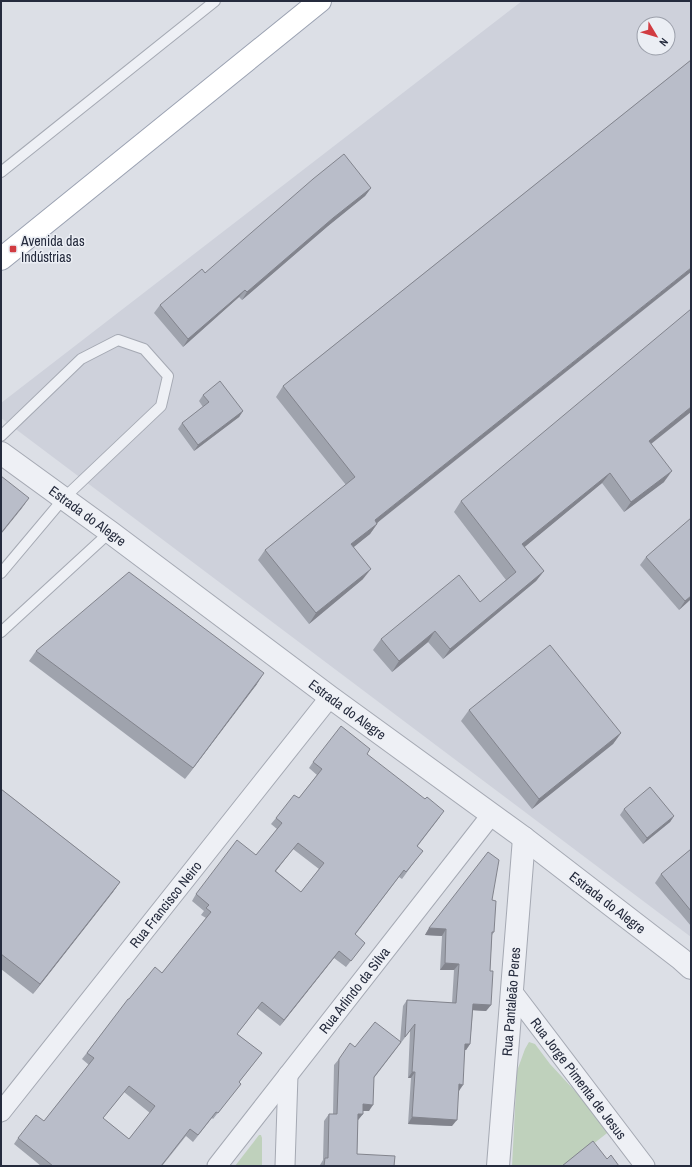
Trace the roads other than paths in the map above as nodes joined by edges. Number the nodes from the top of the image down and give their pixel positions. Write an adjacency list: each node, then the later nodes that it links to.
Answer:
1 (215, 1): 3 (lane)
2 (320, 1): 4 (main road)
3 (1, 172)
4 (1, 259)
5 (1, 436): 7 (lane)
6 (1, 452): 7 (street, Estrada do Alegre)
7 (64, 498): 8 (street, Estrada do Alegre); 9 (lane)
8 (110, 532): 10 (lane); 11 (street, Estrada do Alegre)
9 (1, 573)
10 (1, 632)
11 (330, 697): 12 (street, Estrada do Alegre); 17 (street, Rua Francisco Neiro)
12 (492, 814): 13 (street, Estrada do Alegre); 16 (street, Rua Arlindo da Silva)
13 (524, 838): 14 (street, Estrada do Alegre); 15 (street, Rua Pantaleão Peres)
14 (688, 960)
15 (512, 992): 20 (street, Rua Pantaleão Peres); 21 (street, Rua Jorge Pimenta de Jesus)
16 (288, 1075): 18 (street, Rua Arlindo da Silva); 19 (street)
17 (1, 1112)
18 (217, 1166)
19 (285, 1166)
20 (498, 1166)
21 (645, 1166)

